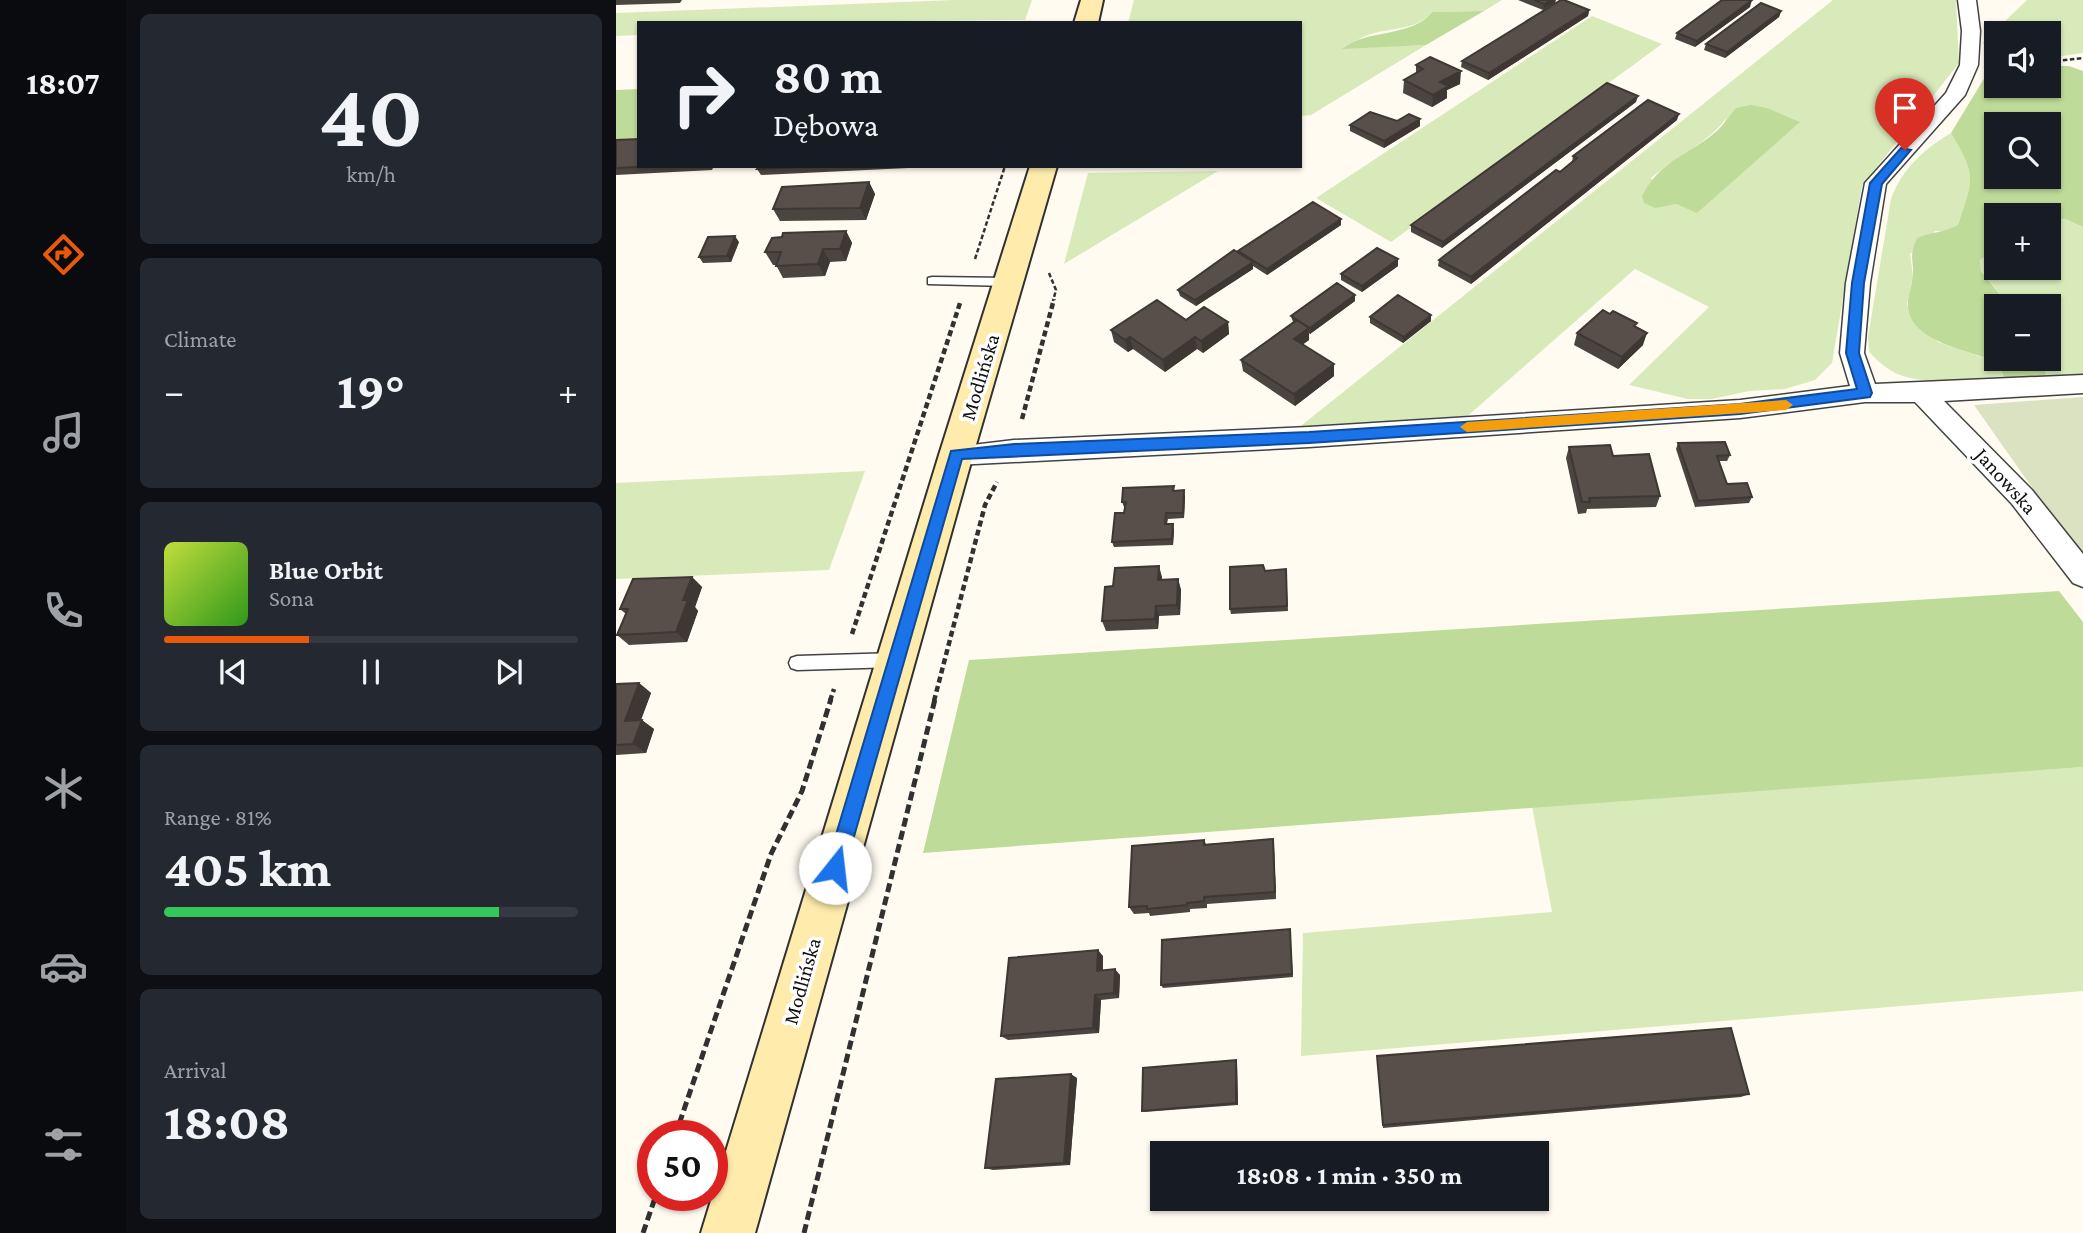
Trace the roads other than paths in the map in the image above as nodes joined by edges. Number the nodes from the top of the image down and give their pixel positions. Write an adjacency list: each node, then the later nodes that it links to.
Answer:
1 (1092, 0): 3 (main road)
2 (1967, 0): 8 (street)
3 (1087, 21)
4 (1043, 168): 6 (main road, Modlińska)
5 (932, 281): 6 (lane)
6 (1009, 282): 10 (main road, Modlińska)
7 (2083, 384): 9 (street)
8 (1865, 393): 9 (street); 10 (street)
9 (1921, 393): 11 (street, Janowska)
10 (956, 455): 12 (main road, Modlińska)
11 (2083, 575)
12 (896, 660): 13 (lane); 14 (main road, Modlińska)
13 (797, 663)
14 (728, 1233)

